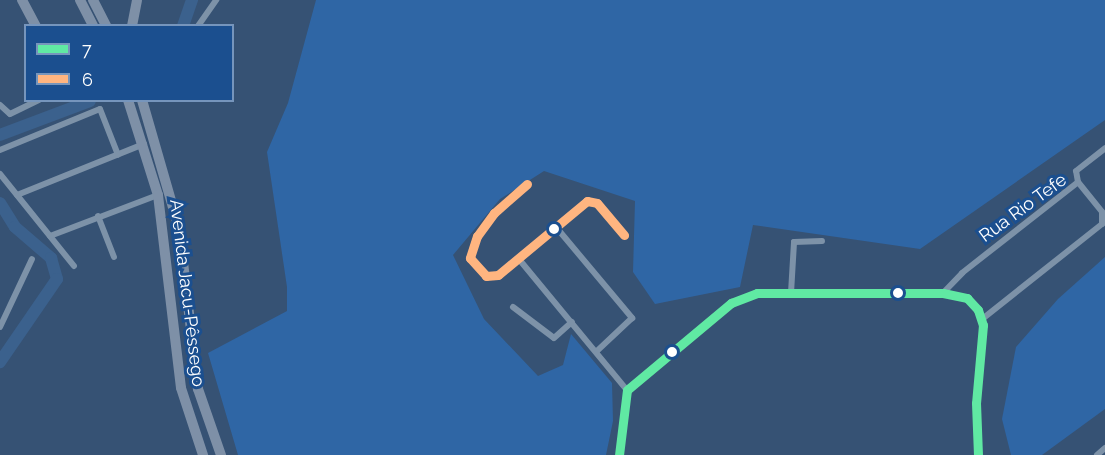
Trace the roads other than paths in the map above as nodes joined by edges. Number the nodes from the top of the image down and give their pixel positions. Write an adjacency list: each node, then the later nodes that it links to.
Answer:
1 (22, 0): 6 (highway)
2 (80, 0): 7 (highway); 8 (highway)
3 (93, 0): 9 (highway)
4 (136, 0): 10 (highway)
5 (216, 0): 11 (street)
6 (35, 24)
7 (86, 24)
8 (92, 24)
9 (105, 24)
10 (132, 24)
11 (199, 24)
12 (35, 102): 15 (street)
13 (129, 102): 16 (highway, Avenida Jacu-Pêssego)
14 (143, 102): 45 (highway, Avenida Jacu-Pêssego)
15 (0, 105)
16 (144, 144): 19 (street); 24 (highway, Avenida Jacu-Pêssego)
17 (1105, 148): 21 (street)
18 (0, 150): 19 (street)
19 (117, 155): 23 (street)
20 (0, 174): 23 (street)
21 (1078, 182): 35 (street, Rua Rio Tefe); 37 (street, Rua Rio Tefe)
22 (527, 184): 31 (street)
23 (17, 195): 28 (street)
24 (158, 195): 25 (street); 44 (highway, Avenida Jacu-Pêssego)
25 (98, 216): 28 (street); 30 (street)
26 (556, 226): 27 (street); 31 (street); 40 (street)
27 (624, 235)
28 (50, 236): 33 (street)
29 (822, 241): 34 (street)
30 (114, 257)
31 (518, 258): 38 (street)
32 (32, 259): 39 (street)
33 (74, 266)
34 (791, 293): 35 (street); 41 (street)
35 (943, 293): 37 (street)
36 (513, 307): 38 (street)
37 (982, 319): 47 (street)
38 (572, 322): 40 (street)
39 (0, 327)
40 (597, 351): 41 (street)
41 (627, 390): 46 (street)
42 (1105, 448): 43 (street)
43 (1099, 454)
44 (203, 455)
45 (221, 455)
46 (619, 455)
47 (978, 455)

